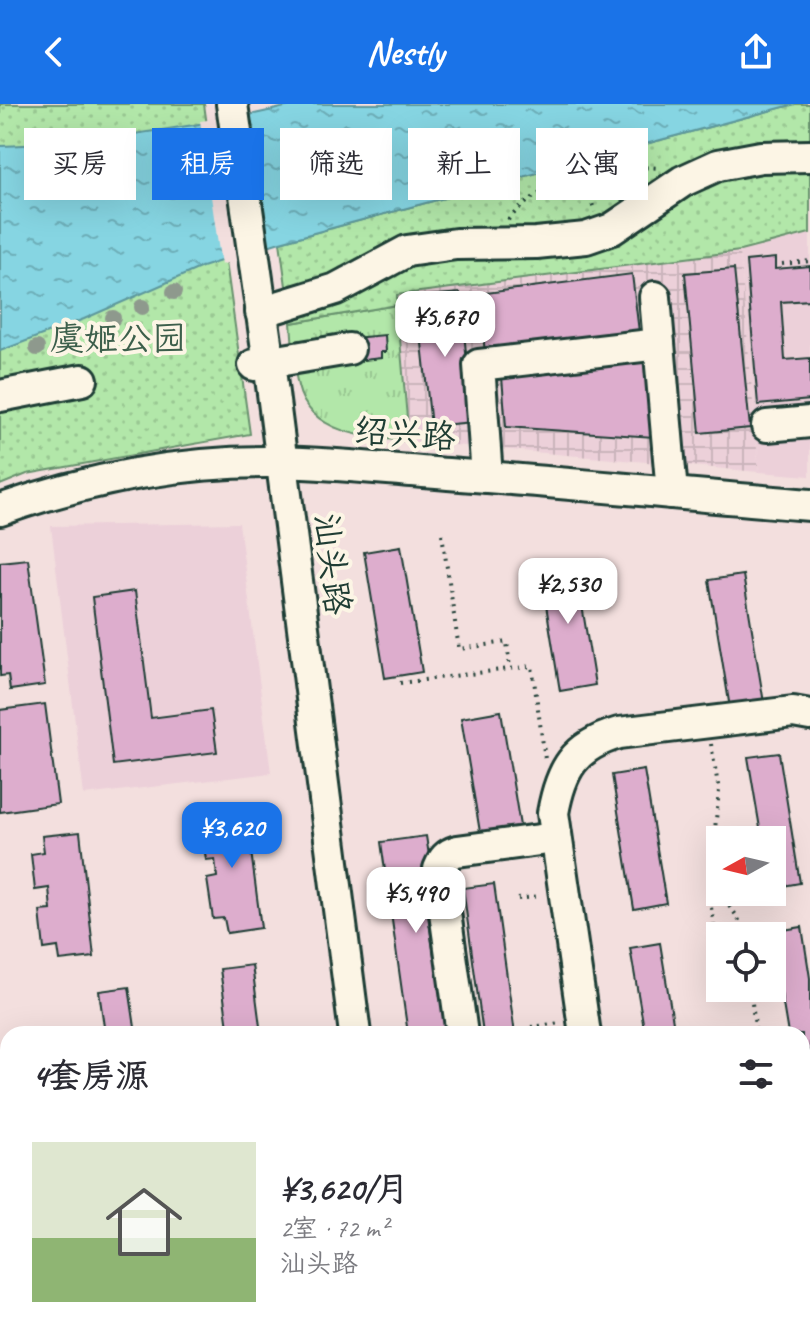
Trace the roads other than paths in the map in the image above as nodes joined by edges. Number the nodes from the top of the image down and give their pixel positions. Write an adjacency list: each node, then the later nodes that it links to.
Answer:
1 (217, 104): 4 (street, 汕头路)
2 (232, 104): 4 (street, 汕头路)
3 (810, 156): 6 (street)
4 (246, 250): 6 (street, 汕头路); 9 (street, 汕头路)
5 (655, 297): 7 (street)
6 (261, 312): 9 (street, 汕头路)
7 (659, 344): 15 (street); 16 (street)
8 (349, 349): 9 (street)
9 (261, 364): 14 (street, 汕头路)
10 (82, 380): 11 (street)
11 (0, 396)
12 (810, 422): 13 (street)
13 (767, 426)
14 (274, 463): 15 (street, 绍兴路); 18 (street, 绍兴路); 21 (street, 汕头路); 22 (street, 汕头路)
15 (487, 477): 16 (street, 绍兴路)
16 (672, 493): 17 (street, 绍兴路)
17 (810, 505)
18 (0, 510)
19 (810, 715): 20 (street)
20 (555, 838): 23 (street); 24 (street)
21 (339, 1026)
22 (354, 1026)
23 (461, 1026)
24 (583, 1026)

